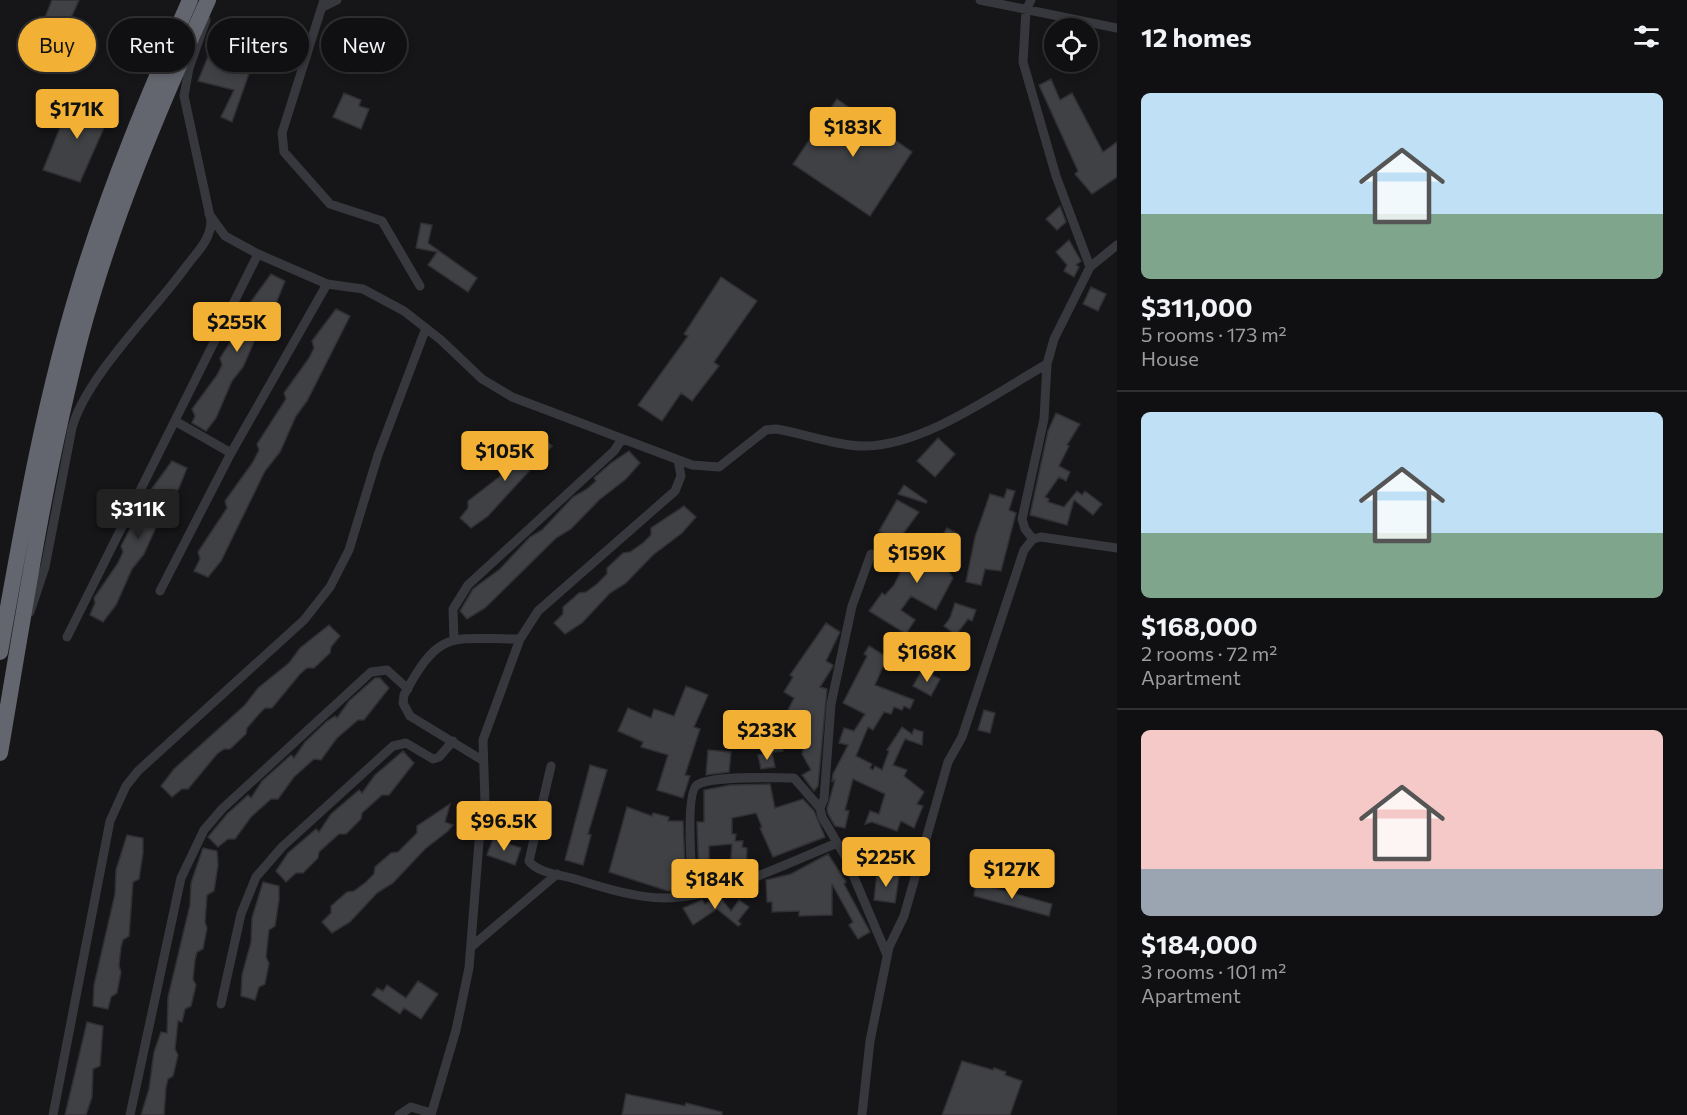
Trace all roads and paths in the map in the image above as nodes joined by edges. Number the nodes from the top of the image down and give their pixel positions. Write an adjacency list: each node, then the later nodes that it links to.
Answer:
1 (190, 0): 31 (highway)
2 (208, 0): 9 (street); 27 (highway)
3 (337, 0): 6 (street)
4 (980, 0): 7 (street)
5 (1031, 0): 7 (street)
6 (324, 3): 16 (street)
7 (1026, 10): 8 (street); 14 (street)
8 (1117, 28)
9 (209, 214): 10 (street); 11 (street)
10 (225, 236): 11 (street); 13 (street)
11 (207, 239): 27 (street)
12 (1117, 245): 14 (street)
13 (258, 254): 15 (street); 19 (street)
14 (1090, 267): 18 (street)
15 (327, 284): 17 (street); 21 (street)
16 (420, 286)
17 (426, 328): 20 (street); 45 (street)
18 (1047, 364): 22 (street); 23 (street)
19 (175, 421): 21 (street); 28 (street)
20 (622, 439): 22 (street); 29 (street)
21 (231, 453): 26 (street)
22 (678, 460): 30 (street)
23 (1033, 539): 24 (street); 42 (street)
24 (1117, 548)
25 (871, 554): 37 (street)
26 (160, 591)
27 (23, 625): 34 (highway)
28 (67, 637)
29 (454, 639): 30 (street); 32 (street)
30 (520, 639): 35 (street)
31 (0, 652)
32 (408, 689): 33 (street); 46 (street)
33 (453, 741): 35 (street); 43 (street)
34 (0, 753)
35 (482, 760): 41 (street)
36 (551, 766): 39 (street)
37 (820, 808): 38 (street); 40 (street)
38 (837, 843): 40 (street); 42 (street)
39 (557, 874): 40 (street); 41 (street)
40 (693, 895)
41 (471, 947): 44 (street)
42 (887, 955): 48 (street)
43 (221, 1004)
44 (431, 1114): 47 (street)
45 (53, 1115)
46 (130, 1115)
47 (399, 1115)
48 (862, 1115)

